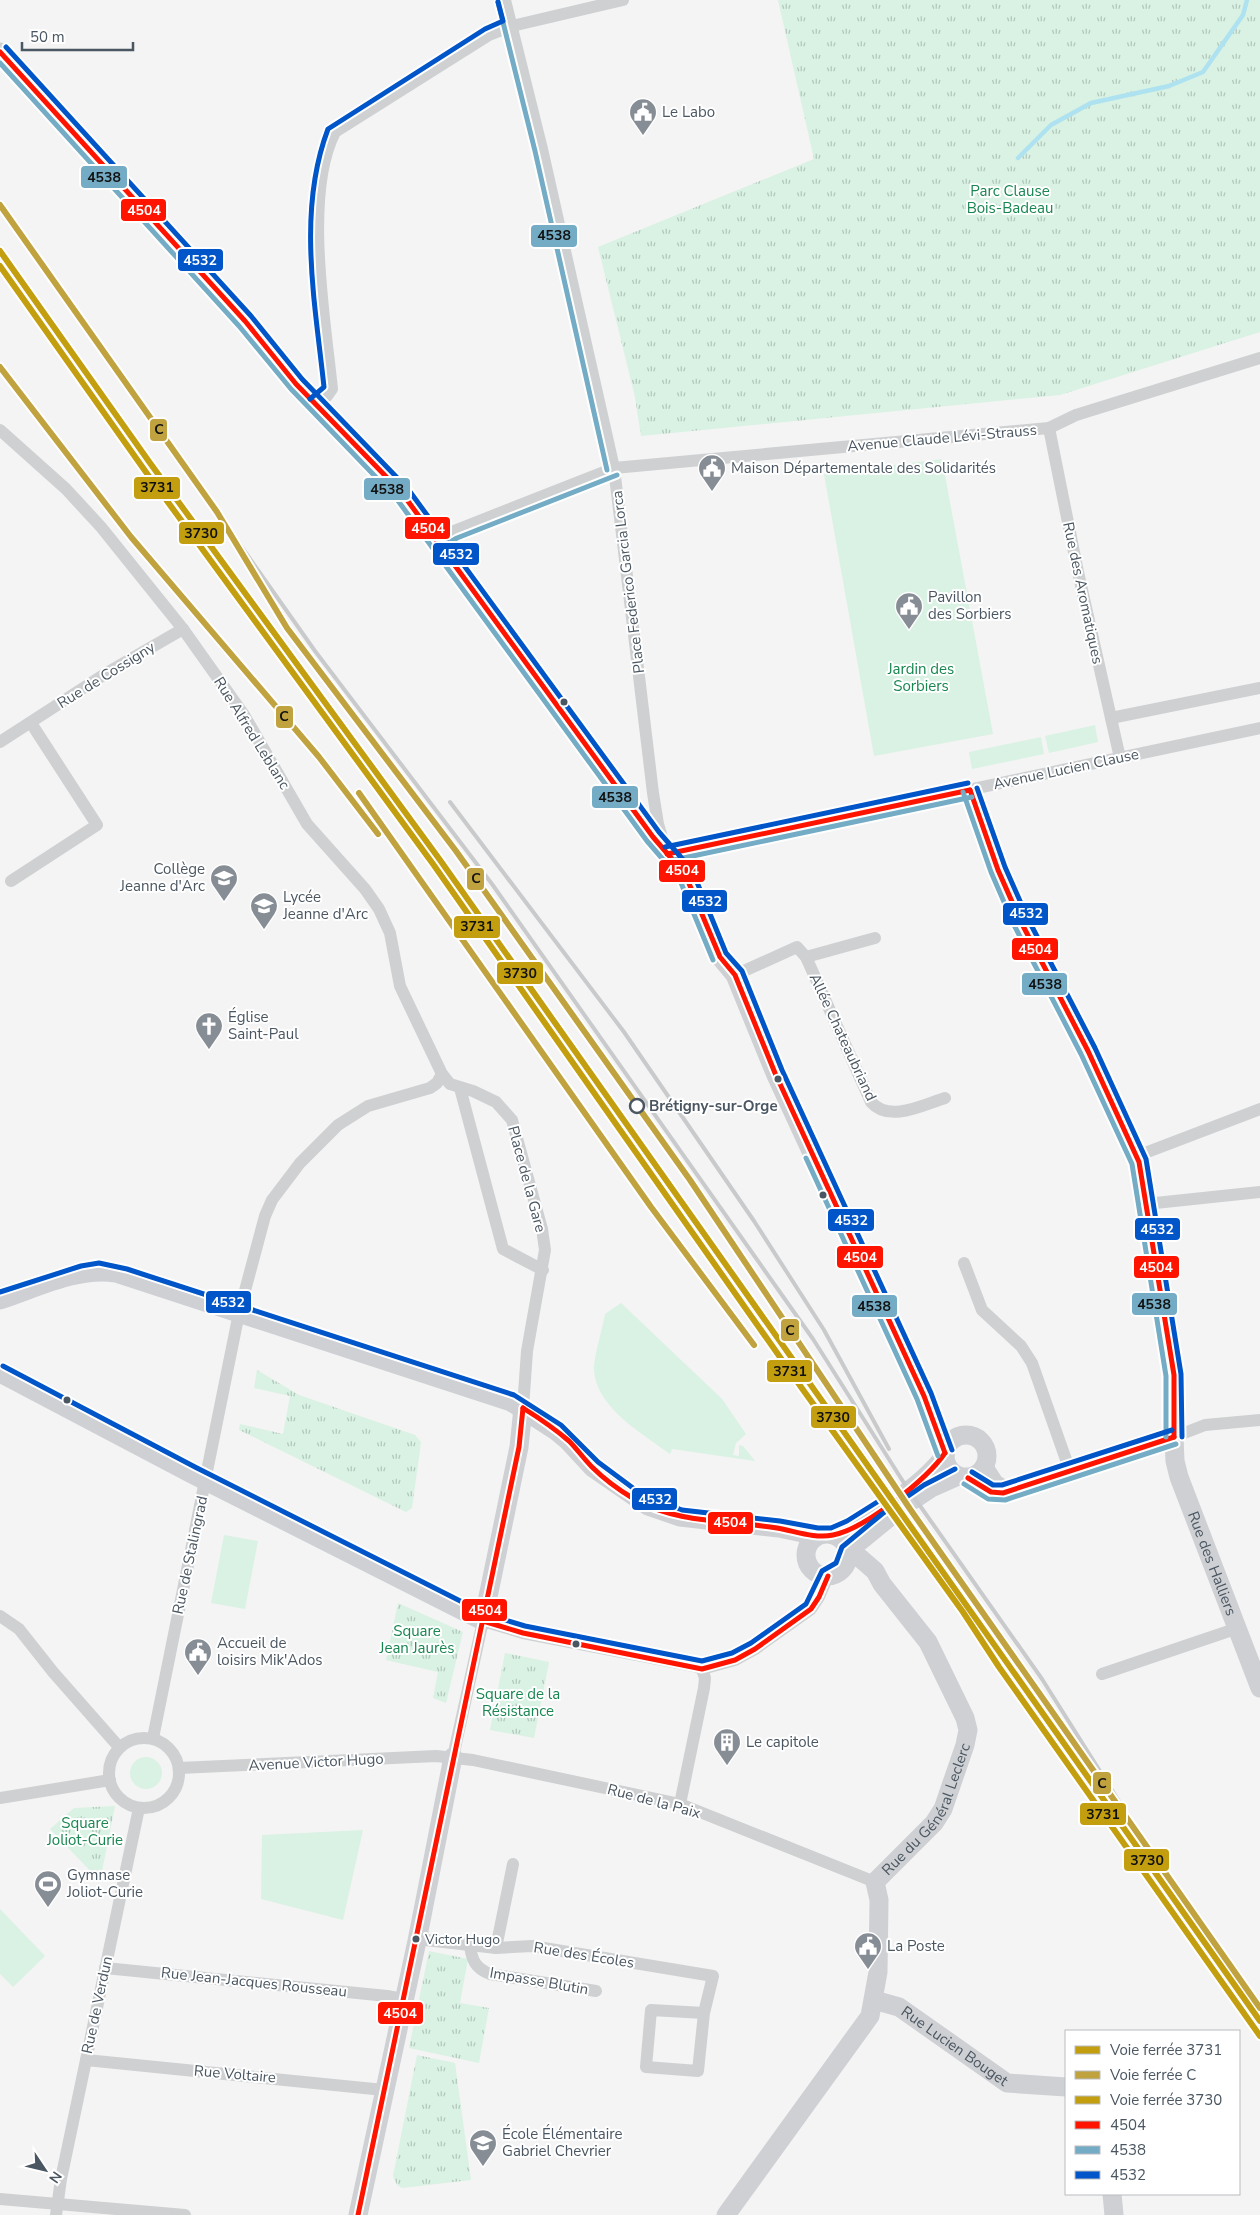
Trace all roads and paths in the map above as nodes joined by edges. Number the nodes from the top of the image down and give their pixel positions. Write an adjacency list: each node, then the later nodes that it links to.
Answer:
1 (506, 0): 3 (street)
2 (622, 0): 3 (street)
3 (512, 26): 6 (street); 9 (street)
4 (0, 52): 6 (main road)
5 (1260, 358): 7 (street, Avenue Claude Lévi-Strauss)
6 (315, 405): 10 (main road)
7 (1049, 428): 9 (street, Avenue Claude Lévi-Strauss); 13 (street, Rue des Aromatiques)
8 (0, 430): 11 (street, Rue Alfred Leblanc)
9 (614, 468): 10 (street, Place Federico Garcia Lorca); 19 (street, Place Federico Garcia Lorca)
10 (438, 540): 19 (main road)
11 (183, 629): 14 (street, Rue de Cossigny); 24 (street, Rue Alfred Leblanc)
12 (1260, 688): 13 (street)
13 (1111, 718): 17 (street, Rue des Aromatiques)
14 (31, 724): 16 (street, Rue de Cossigny); 20 (street)
15 (1260, 728): 17 (street, Avenue Lucien Clause)
16 (0, 742)
17 (1120, 758): 18 (street, Avenue Lucien Clause)
18 (970, 790): 19 (street, Avenue Lucien Clause); 28 (street)
19 (667, 854): 23 (main road)
20 (11, 881)
21 (874, 938): 22 (street, Allée Chateaubriand)
22 (806, 956): 23 (street, Allée Chateaubriand); 26 (street, Allée Chateaubriand)
23 (735, 975): 39 (main road)
24 (442, 1074): 25 (street, Place de la Gare); 34 (street, Rue de Stalingrad)
25 (460, 1088): 32 (street); 32 (street, Place de la Gare)
26 (945, 1098)
27 (1260, 1109): 28 (street)
28 (1137, 1156): 30 (street)
29 (1260, 1192): 30 (street)
30 (1146, 1204): 38 (street)
31 (964, 1263): 41 (street)
32 (542, 1270): 36 (street, Place de la Gare)
33 (0, 1300): 34 (main road)
34 (239, 1313): 36 (main road); 43 (street, Rue de Stalingrad)
35 (0, 1373): 43 (main road)
36 (523, 1408): 45 (main road); 48 (main road)
37 (1260, 1420): 38 (street)
38 (1174, 1436): 41 (main road); 49 (main road, Rue des Halliers)
39 (945, 1454): 40 (main road); 42 (main road); 45 (main road)
40 (986, 1464): 42 (main road); 44 (street)
41 (1070, 1470): 44 (main road)
42 (963, 1477): 44 (main road); 46 (main road)
43 (206, 1480): 48 (main road); 53 (street, Rue de Stalingrad)
44 (1011, 1490)
45 (825, 1536): 46 (main road); 46 (main road)
46 (841, 1563): 50 (street); 62 (main road, Rue du Général Leclerc)
47 (0, 1616): 54 (street)
48 (483, 1622): 50 (street); 55 (street)
49 (1238, 1628): 51 (street); 52 (main road, Rue des Halliers)
50 (702, 1669): 59 (street)
51 (1102, 1674)
52 (1260, 1688)
53 (153, 1738): 54 (street); 56 (street)
54 (119, 1747): 57 (street)
55 (453, 1757): 56 (street, Avenue Victor Hugo); 59 (street, Rue de la Paix); 63 (main road)
56 (179, 1768): 60 (street)
57 (110, 1780): 58 (street); 60 (street)
58 (0, 1798)
59 (680, 1804): 62 (street, Rue de la Paix)
60 (139, 1808): 66 (street, Rue de Verdun)
61 (513, 1864): 65 (street)
62 (875, 1882): 69 (main road, Rue du Général Leclerc)
63 (417, 1939): 64 (street, Rue des Écoles); 68 (main road)
64 (470, 1946): 65 (street, Rue des Écoles); 67 (street, Impasse Blutin)
65 (496, 1948): 70 (street, Rue des Écoles)
66 (105, 1968): 68 (street, Rue Jean-Jacques Rousseau); 71 (street, Rue de Verdun)
67 (596, 1991)
68 (404, 1999): 73 (main road)
69 (874, 2000): 72 (main road, Rue Lucien Bouget); 79 (main road, Rue du Général Leclerc)
70 (704, 2013): 70 (street, Rue des Écoles)
71 (86, 2060): 73 (street, Rue Voltaire); 76 (street, Rue de Verdun)
72 (1065, 2087)
73 (384, 2090): 78 (main road)
74 (1112, 2195): 80 (main road)
75 (0, 2199): 76 (street)
76 (56, 2209): 77 (street)
77 (185, 2215)
78 (358, 2215)
79 (726, 2215)
80 (1114, 2215)

